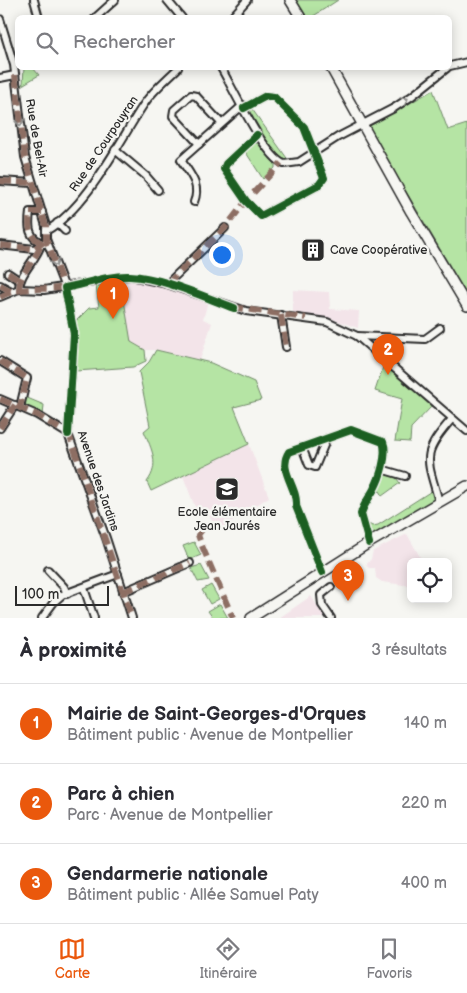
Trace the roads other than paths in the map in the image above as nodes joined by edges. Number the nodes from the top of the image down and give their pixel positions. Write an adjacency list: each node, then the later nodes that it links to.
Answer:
1 (34, 0): 6 (street)
2 (115, 0): 7 (street)
3 (167, 0): 8 (street)
4 (247, 0): 9 (street)
5 (290, 0): 10 (street)
6 (38, 15)
7 (98, 15)
8 (180, 15)
9 (234, 15)
10 (299, 15)
11 (0, 21): 12 (street, Rue de Bel-Air)
12 (15, 61)
13 (467, 62): 14 (street)
14 (452, 66)
15 (15, 70): 20 (street, Rue de Bel-Air)
16 (176, 70): 27 (street, Rue de Courpouyran)
17 (222, 70): 22 (street)
18 (333, 70): 24 (street)
19 (444, 70): 24 (street, one-way to 19)
20 (15, 75): 21 (street); 30 (street, Rue de Bel-Air, one-way to 30)
21 (0, 78)
22 (244, 107): 23 (street); 25 (street); 28 (street)
23 (222, 123): 26 (street); 26 (street)
24 (362, 124): 28 (street); 48 (street)
25 (257, 135): 28 (street); 28 (street)
26 (199, 144): 32 (street)
27 (115, 150): 31 (street); 34 (street, Rue de Courpouyran)
28 (315, 153)
29 (0, 181): 30 (street)
30 (32, 183): 33 (street, Rue de Bel-Air)
31 (158, 190)
32 (194, 202)
33 (42, 212): 36 (street, Rue de Bel-Air); 38 (street)
34 (57, 224): 36 (street, Rue de Courpouyran); 37 (street)
35 (225, 228): 42 (street)
36 (46, 231): 38 (street, Rue de Bel-Air)
37 (65, 231)
38 (43, 243): 39 (street); 41 (street); 44 (street, Rue de Bel-Air, one-way to 44)
39 (0, 245)
40 (8, 273): 41 (street)
41 (20, 281): 45 (street)
42 (167, 284): 44 (street); 49 (street)
43 (0, 285): 46 (street)
44 (65, 288): 45 (street); 59 (street, Avenue des Jardins)
45 (18, 289): 46 (street)
46 (11, 291): 47 (street)
47 (0, 297)
48 (467, 306)
49 (281, 315): 51 (street); 52 (street)
50 (440, 328): 51 (street)
51 (357, 336): 56 (street)
52 (286, 348)
53 (0, 361): 55 (street)
54 (0, 399): 55 (street)
55 (18, 406): 57 (street); 59 (street)
56 (452, 419): 58 (street); 65 (street)
57 (0, 428)
58 (467, 431)
59 (68, 434): 70 (street, Avenue des Jardins)
60 (327, 438): 61 (street); 61 (street); 62 (street)
61 (302, 447): 69 (street)
62 (381, 469): 63 (street); 66 (street)
63 (405, 476)
64 (467, 486): 65 (street)
65 (438, 502): 66 (street)
66 (369, 543): 69 (street)
67 (190, 563): 73 (street)
68 (48, 570): 74 (street)
69 (322, 572): 78 (street)
70 (118, 574): 72 (street); 73 (street, Avenue des Jardins)
71 (331, 587): 79 (street)
72 (84, 588): 74 (street); 76 (street)
73 (123, 592): 77 (street, Avenue des Jardins)
74 (67, 594): 75 (street)
75 (42, 618)
76 (94, 618)
77 (132, 618)
78 (251, 618)
79 (331, 618)

